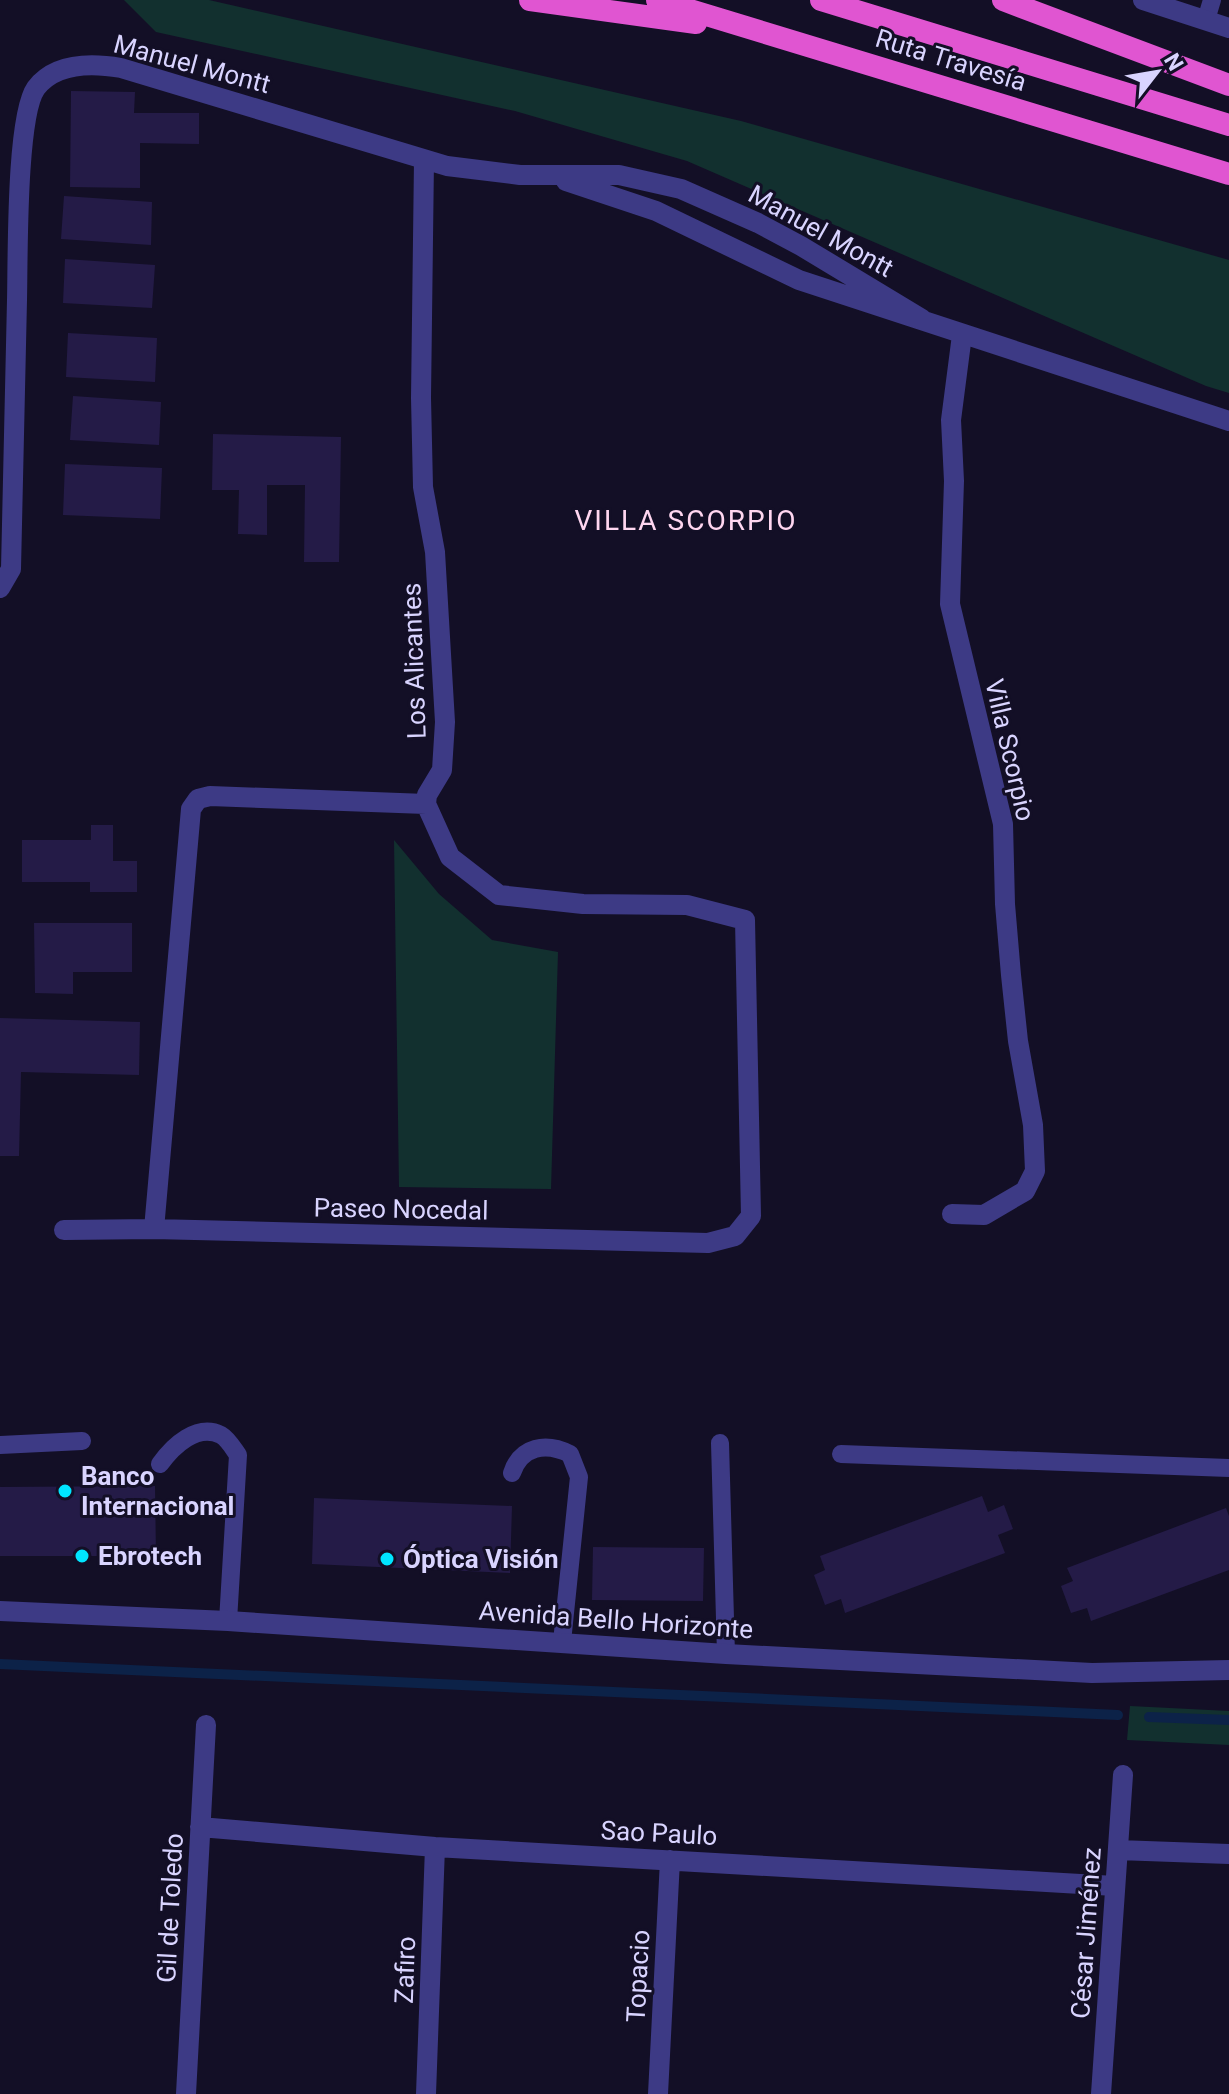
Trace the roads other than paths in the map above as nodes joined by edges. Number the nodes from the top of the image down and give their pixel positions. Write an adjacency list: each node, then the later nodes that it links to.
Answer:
1 (530, 0): 9 (highway)
2 (657, 0): 9 (highway, Ruta Travesía)
3 (821, 0): 11 (highway, Ruta Travesía)
4 (1003, 0): 10 (highway)
5 (1143, 0): 7 (street)
6 (1212, 0): 7 (lane)
7 (1206, 20): 8 (street)
8 (1229, 28)
9 (754, 29): 13 (highway, Ruta Travesía)
10 (1229, 85)
11 (1229, 125)
12 (424, 160): 14 (street, Manuel Montt); 15 (street, Manuel Montt); 20 (street, Los Alicantes)
13 (1229, 174)
14 (550, 176): 16 (street, Manuel Montt); 16 (street, Manuel Montt)
15 (9, 233): 19 (street, Manuel Montt)
16 (922, 319): 17 (street, Manuel Montt)
17 (962, 335): 18 (street, Manuel Montt); 21 (street, Villa Scorpio)
18 (1229, 421)
19 (0, 588)
20 (426, 804): 22 (street); 22 (street, Paseo Nocedal)
21 (952, 1214)
22 (154, 1229): 23 (street, Paseo Nocedal)
23 (64, 1230)
24 (82, 1441): 26 (lane)
25 (720, 1443): 34 (lane)
26 (0, 1445)
27 (841, 1454): 29 (lane)
28 (160, 1464): 32 (lane)
29 (1229, 1468)
30 (512, 1473): 33 (lane)
31 (0, 1611): 32 (street, Avenida Bello Horizonte)
32 (228, 1621): 33 (street, Avenida Bello Horizonte)
33 (562, 1642): 34 (street, Avenida Bello Horizonte)
34 (726, 1654): 35 (street, Avenida Bello Horizonte)
35 (1229, 1670)
36 (206, 1725): 38 (street, Gil de Toledo)
37 (1123, 1775): 40 (street, César Jiménez)
38 (200, 1827): 39 (street, Sao Paulo); 44 (street, Gil de Toledo)
39 (435, 1847): 42 (street, Sao Paulo); 45 (street, Zafiro)
40 (1118, 1850): 41 (street); 43 (street, César Jiménez)
41 (1229, 1854)
42 (670, 1860): 43 (street, Sao Paulo); 46 (street, Topacio)
43 (1115, 1886): 47 (street, César Jiménez)
44 (186, 2094)
45 (426, 2094)
46 (658, 2094)
47 (1101, 2094)

